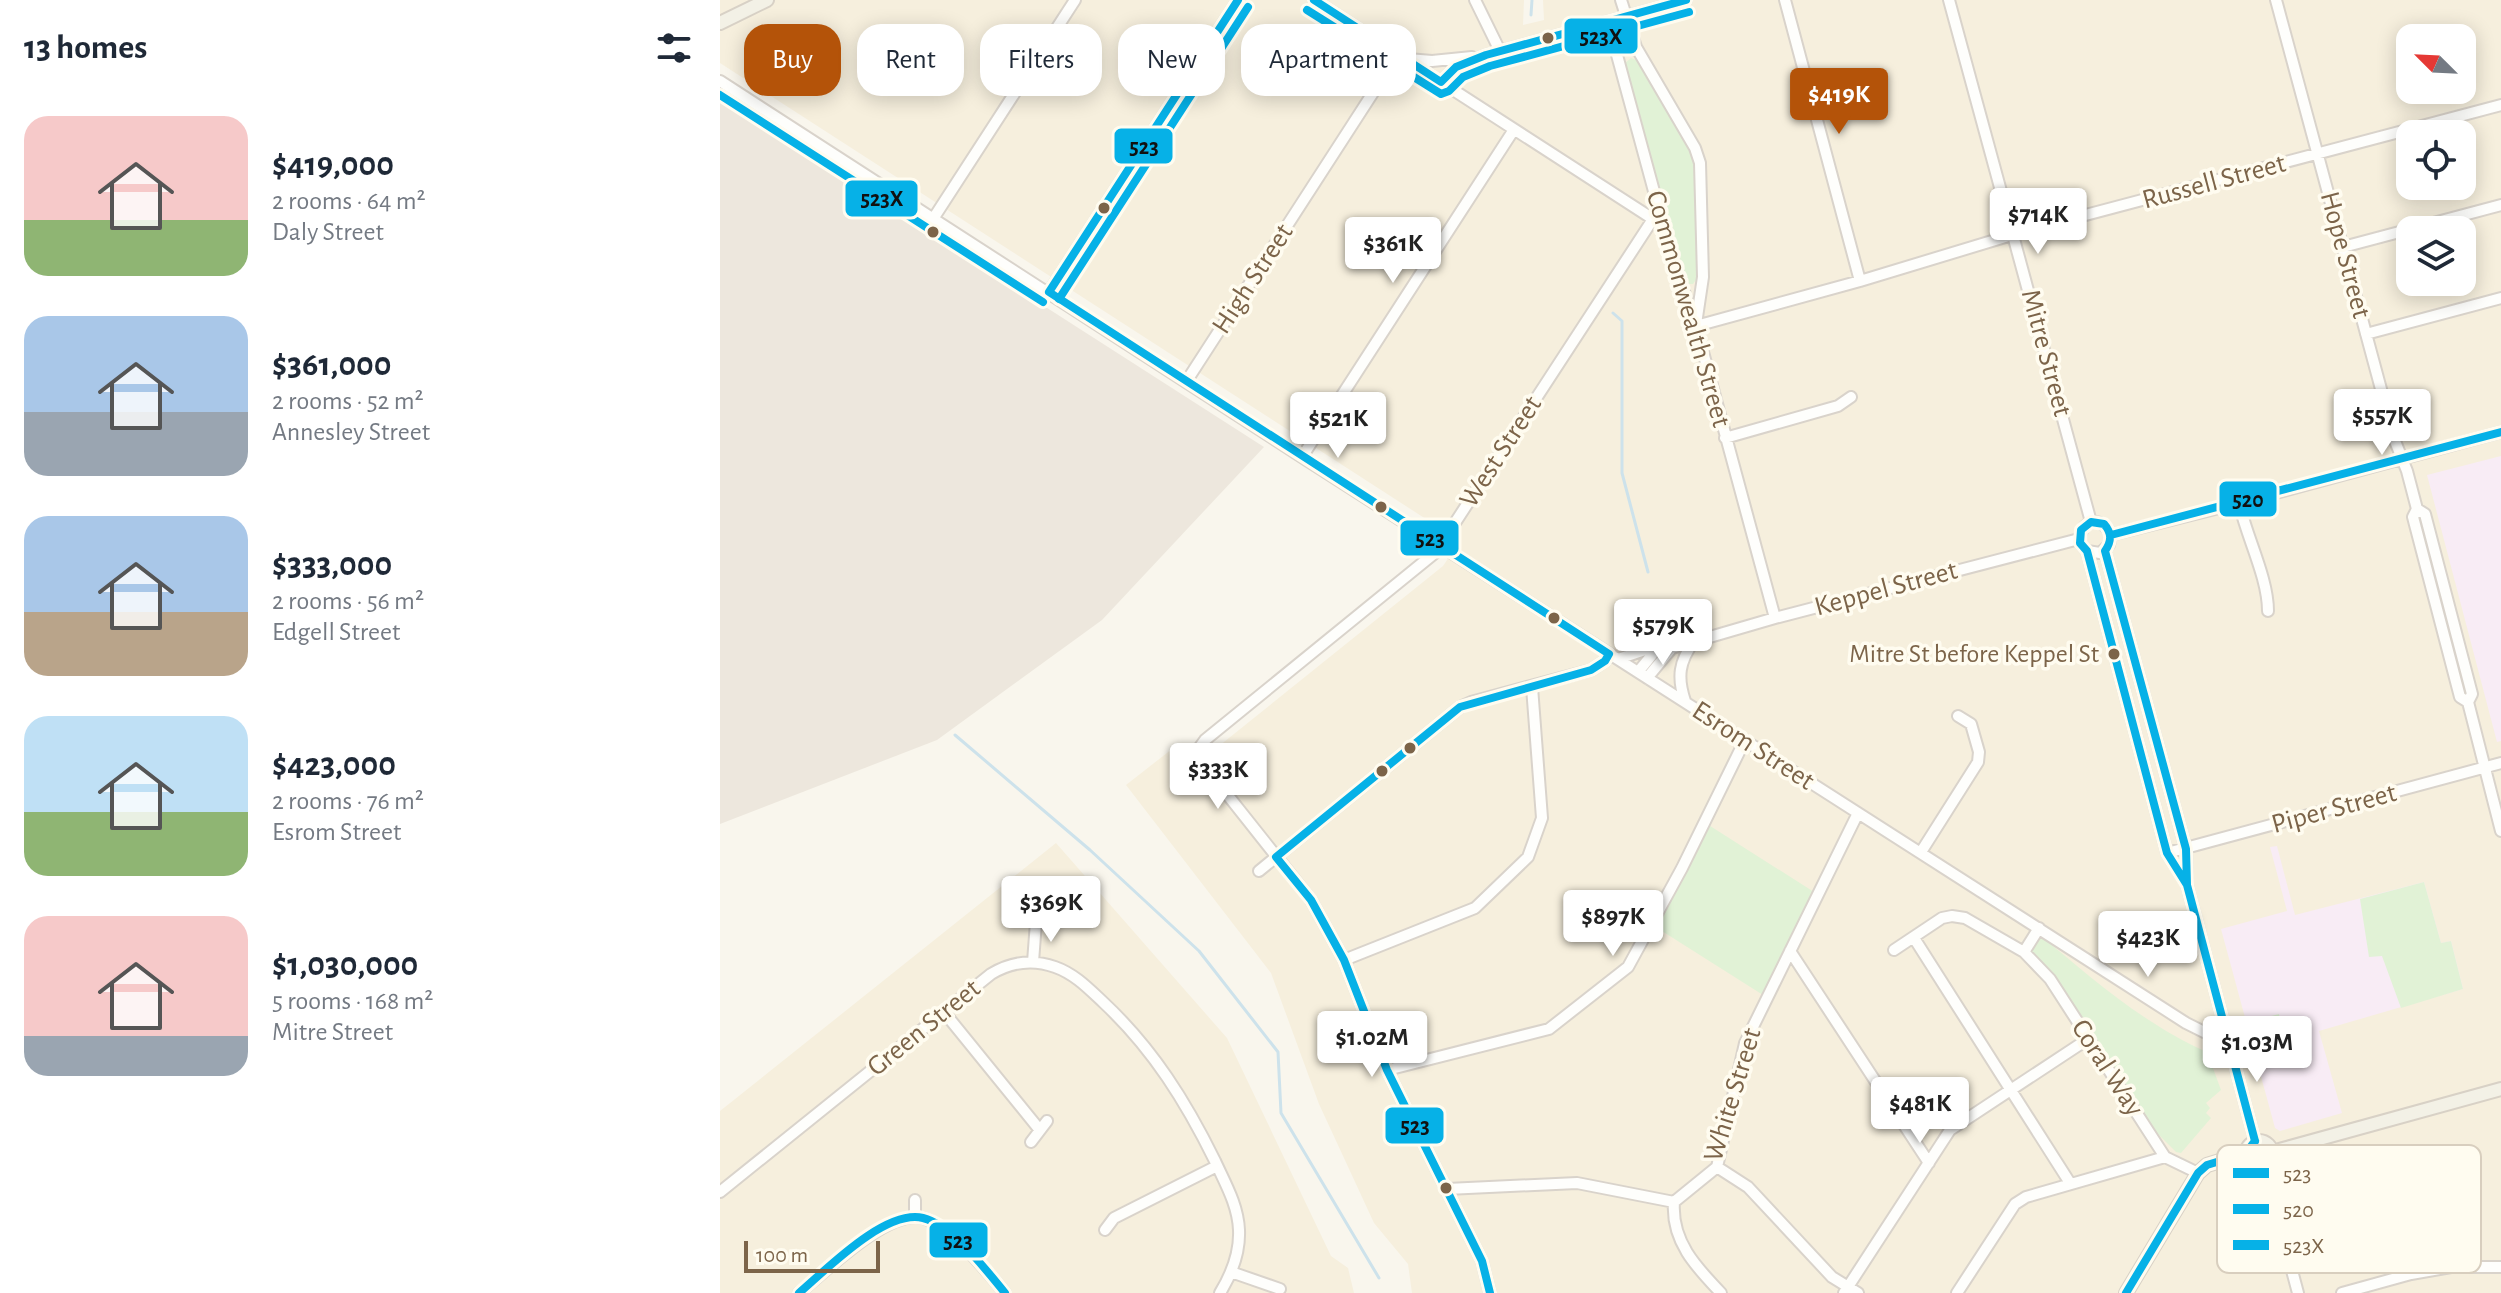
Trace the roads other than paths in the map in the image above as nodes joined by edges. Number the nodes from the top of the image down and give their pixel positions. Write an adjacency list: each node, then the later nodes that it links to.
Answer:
1 (767, 0): 12 (main road)
2 (1075, 0): 31 (street)
3 (1238, 0): 35 (street)
4 (1314, 0): 13 (street)
5 (1475, 0): 15 (street)
6 (1621, 0): 11 (street, Commonwealth Street)
7 (1686, 0): 11 (street)
8 (1785, 0): 34 (street)
9 (1949, 0): 32 (street, Mitre Street)
10 (2276, 0): 28 (street, Hope Street)
11 (1624, 16): 14 (street); 15 (street); 17 (street, Commonwealth Street)
12 (720, 23)
13 (1351, 24)
14 (1636, 47): 17 (street); 37 (street)
15 (1500, 51): 16 (street)
16 (1486, 55): 19 (street); 20 (street)
17 (1617, 55): 30 (street, Commonwealth Street)
18 (1416, 59): 19 (street)
19 (1448, 60): 22 (street)
20 (1463, 64): 22 (street); 24 (street)
21 (1416, 66): 22 (street)
22 (1436, 79): 24 (street)
23 (720, 81): 31 (street, Esrom Street)
24 (1461, 95): 27 (street)
25 (1374, 96): 39 (street, High Street)
26 (2501, 105): 28 (street, Russell Street)
27 (1513, 131): 30 (street); 43 (street)
28 (2318, 155): 32 (street, Russell Street); 33 (street, Hope Street)
29 (2501, 205): 33 (street)
30 (1657, 218): 37 (street, Commonwealth Street); 49 (street, West Street)
31 (933, 219): 35 (street, Esrom Street)
32 (2015, 234): 34 (street, Russell Street); 46 (street, Mitre Street)
33 (2343, 247): 38 (street, Hope Street)
34 (1860, 281): 37 (street, Russell Street)
35 (1049, 292): 39 (street, Esrom Street)
36 (2501, 298): 38 (street)
37 (1696, 326): 42 (street, Commonwealth Street)
38 (2366, 334): 44 (street, Hope Street)
39 (1186, 382): 43 (street, Esrom Street)
40 (1851, 397): 42 (street)
41 (2501, 432): 44 (street)
42 (1725, 438): 53 (street, Commonwealth Street)
43 (1302, 457): 49 (street, Esrom Street)
44 (2402, 458): 45 (street); 64 (street, Hope Street)
45 (2239, 503): 47 (street); 52 (street)
46 (2091, 522): 47 (street); 48 (street)
47 (2111, 535): 51 (street)
48 (2079, 539): 50 (street); 53 (street, Keppel Street)
49 (1440, 546): 57 (street, Esrom Street); 70 (street, West Street)
50 (2087, 551): 51 (street); 69 (street)
51 (2105, 551): 67 (street)
52 (2268, 611)
53 (1775, 618): 54 (street, Keppel Street)
54 (1694, 641): 55 (street, Keppel Street); 60 (street)
55 (1672, 648): 56 (street, Keppel Street); 58 (street)
56 (1656, 650): 57 (street, Keppel Street); 58 (street)
57 (1614, 657): 58 (street, Esrom Street); 59 (street, Keppel Street)
58 (1642, 675): 60 (street, Esrom Street)
59 (1532, 687): 70 (street, Keppel Street); 79 (street)
60 (1685, 701): 62 (street, Esrom Street)
61 (1958, 716): 68 (street)
62 (1745, 740): 65 (street, Esrom Street); 84 (street)
63 (2501, 763): 64 (street, Piper Street)
64 (2485, 768): 66 (street, Hope Street); 67 (street, Piper Street)
65 (1858, 813): 68 (street, Esrom Street); 77 (street, White Street)
66 (2501, 831)
67 (2186, 849): 69 (street, Piper Street); 72 (street)
68 (1921, 852): 74 (street, Esrom Street)
69 (2167, 853): 72 (street)
70 (1276, 857): 71 (street, Keppel Street); 79 (street)
71 (1259, 871)
72 (2187, 885): 82 (street)
73 (1036, 922): 80 (street)
74 (2039, 928): 78 (street); 82 (street, Esrom Street)
75 (1914, 938): 76 (street, Coral Way); 78 (street, Coral Way); 86 (street)
76 (1894, 950)
77 (1790, 951): 93 (street); 96 (street, White Street)
78 (2024, 952): 83 (street, Coral Way)
79 (1344, 960): 84 (street)
80 (1033, 962): 81 (street, Green Street); 95 (street)
81 (944, 1012): 88 (street); 100 (street, Green Street)
82 (2226, 1036): 87 (street)
83 (2088, 1039): 86 (street); 92 (street, Coral Way)
84 (1387, 1070): 99 (street)
85 (2501, 1089): 91 (main road)
86 (2010, 1091): 93 (street); 98 (street)
87 (2255, 1141): 89 (main road); 90 (main road)
88 (1031, 1142)
89 (2250, 1145)
90 (2268, 1145)
91 (2297, 1145)
92 (2165, 1157): 97 (street); 98 (street)
93 (1929, 1163): 109 (street)
94 (2217, 1163): 97 (main road)
95 (1217, 1166): 104 (street); 105 (street)
96 (1717, 1167): 102 (street, White Street); 109 (street)
97 (2198, 1173): 116 (main road)
98 (2070, 1183): 115 (street)
99 (1447, 1189): 102 (street); 113 (street)
100 (720, 1192)
101 (915, 1200): 103 (street)
102 (1674, 1202): 114 (street)
103 (915, 1217): 110 (street); 111 (street)
104 (1105, 1230)
105 (1231, 1272): 108 (street); 112 (street)
106 (2293, 1273): 117 (street)
107 (2417, 1273): 118 (street)
108 (1280, 1289)
109 (1850, 1291)
110 (799, 1293)
111 (1005, 1293)
112 (1220, 1293)
113 (1490, 1293)
114 (1721, 1293)
115 (1957, 1293)
116 (2126, 1293)
117 (2298, 1293)
118 (2342, 1293)

